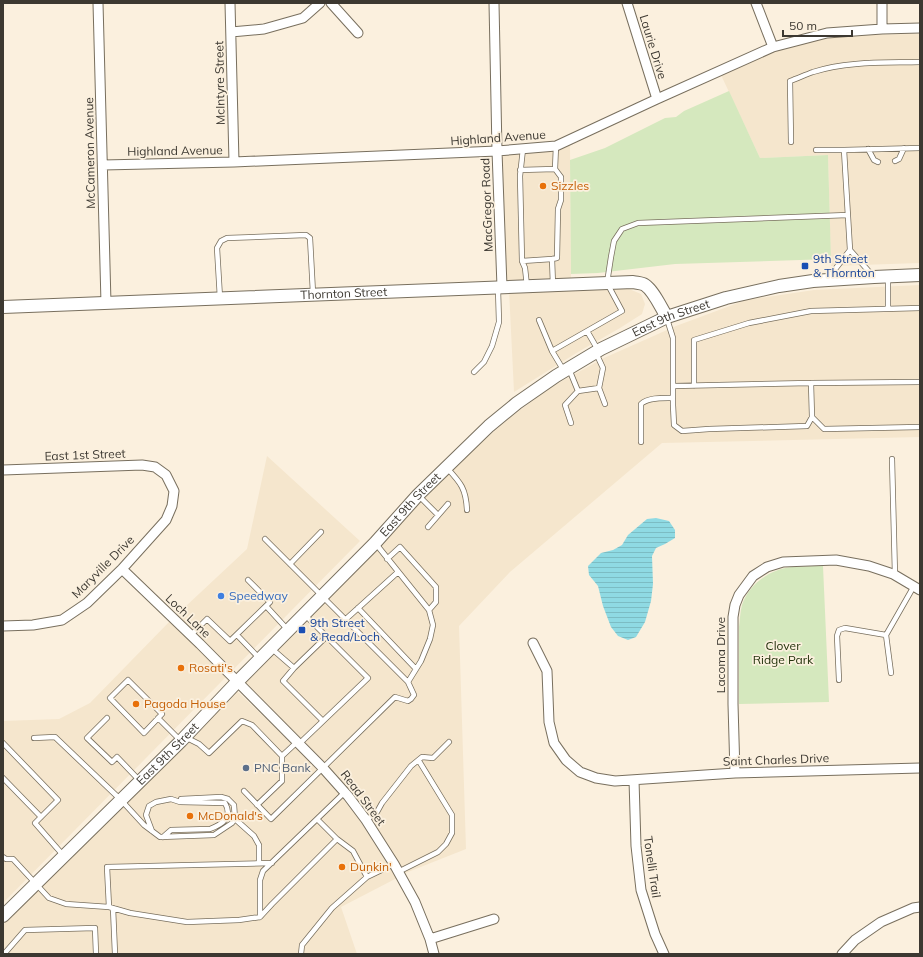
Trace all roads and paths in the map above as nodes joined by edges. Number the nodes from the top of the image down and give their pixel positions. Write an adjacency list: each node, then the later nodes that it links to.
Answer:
1 (98, 3): 28 (street, McCameron Avenue)
2 (230, 3): 11 (street, McIntyre Street)
3 (320, 3): 11 (street)
4 (331, 3): 12 (street)
5 (494, 3): 24 (street, MacGregor Road)
6 (627, 3): 15 (street, Laurie Drive)
7 (756, 3): 13 (street)
8 (882, 3): 10 (street)
9 (920, 28): 10 (street, Highland Avenue)
10 (882, 29): 13 (street, Highland Avenue)
11 (231, 32): 26 (street, McIntyre Street)
12 (358, 33)
13 (773, 47): 15 (street, Highland Avenue)
14 (920, 62): 16 (lane)
15 (657, 99): 17 (street, Highland Avenue)
16 (791, 142)
17 (556, 146): 20 (street, Highland Avenue); 29 (lane)
18 (904, 148): 19 (lane); 21 (lane); 25 (lane)
19 (920, 148)
20 (523, 149): 24 (street, Highland Avenue); 30 (lane)
21 (868, 149): 23 (lane); 27 (lane)
22 (816, 150): 23 (lane)
23 (844, 150): 31 (lane)
24 (497, 151): 26 (street, Highland Avenue); 42 (street, MacGregor Road)
25 (895, 161)
26 (234, 162): 28 (street, Highland Avenue)
27 (878, 162)
28 (103, 165): 45 (street, McCameron Avenue)
29 (555, 169): 30 (lane); 33 (lane)
30 (520, 170): 34 (lane)
31 (848, 215): 32 (lane); 39 (lane)
32 (850, 250): 36 (lane); 38 (lane)
33 (552, 259): 34 (lane); 40 (lane)
34 (522, 261): 41 (lane)
35 (920, 275): 37 (main road, East 9th Street)
36 (874, 277): 37 (main road, East 9th Street); 38 (main road, East 9th Street)
37 (888, 277): 47 (lane)
38 (828, 280): 49 (main road, East 9th Street)
39 (607, 283): 40 (main road, Thornton Street); 49 (main road, Thornton Street); 51 (lane)
40 (553, 285): 41 (main road, Thornton Street)
41 (527, 286): 42 (main road, Thornton Street)
42 (500, 287): 43 (main road, Thornton Street); 55 (lane)
43 (313, 294): 44 (main road, Thornton Street); 44 (lane)
44 (220, 298): 45 (main road, Thornton Street)
45 (106, 302): 46 (main road, Thornton Street)
46 (3, 307)
47 (888, 308): 48 (lane); 59 (lane)
48 (920, 308)
49 (667, 317): 53 (main road, East 9th Street); 58 (lane)
50 (539, 320): 52 (lane)
51 (587, 331): 52 (lane); 53 (lane)
52 (552, 351): 54 (lane)
53 (597, 352): 54 (main road, East 9th Street); 60 (lane)
54 (567, 370): 61 (lane); 69 (main road, East 9th Street)
55 (474, 372)
56 (920, 382): 57 (lane)
57 (811, 383): 59 (lane); 64 (lane)
58 (673, 386): 59 (lane); 62 (lane)
59 (694, 386)
60 (599, 388): 61 (lane); 63 (lane)
61 (578, 391): 65 (lane)
62 (673, 398): 64 (lane); 67 (lane)
63 (605, 404)
64 (812, 417): 66 (lane)
65 (571, 423)
66 (920, 427)
67 (641, 442)
68 (892, 459): 84 (lane)
69 (446, 467): 72 (main road, East 9th Street); 74 (lane)
70 (3, 470): 71 (street, East 1st Street)
71 (166, 475): 82 (street, Maryville Drive)
72 (418, 495): 75 (lane); 79 (main road, East 9th Street)
73 (448, 504): 75 (lane)
74 (467, 510)
75 (438, 515): 76 (lane)
76 (428, 526)
77 (321, 532): 81 (lane)
78 (265, 539): 81 (lane)
79 (375, 543): 80 (lane); 87 (main road, East 9th Street)
80 (387, 559): 83 (lane); 90 (lane)
81 (290, 564): 87 (lane)
82 (122, 569): 93 (street, Maryville Drive); 95 (street, Loch Lane)
83 (398, 572): 89 (lane); 90 (lane)
84 (895, 575): 86 (street, Lacoma Drive); 120 (street, Lacoma Drive)
85 (248, 580): 88 (lane)
86 (917, 588): 97 (lane)
87 (322, 596): 91 (main road, East 9th Street); 92 (lane)
88 (266, 606): 94 (lane); 96 (lane)
89 (358, 608): 92 (lane); 103 (lane)
90 (429, 610): 103 (lane)
91 (304, 614): 94 (main road, East 9th Street); 98 (lane)
92 (346, 619): 107 (lane)
93 (3, 626)
94 (288, 630): 100 (main road, East 9th Street)
95 (191, 634): 96 (lane); 106 (street, Loch Lane)
96 (237, 635): 101 (lane)
97 (886, 635): 104 (lane); 105 (lane)
98 (326, 637): 102 (lane); 110 (lane)
99 (533, 643): 122 (street, Saint Charles Drive)
100 (271, 648): 101 (main road, East 9th Street); 102 (lane)
101 (260, 659): 106 (main road, East 9th Street)
102 (294, 668): 110 (lane)
103 (416, 669): 107 (lane)
104 (891, 673)
105 (839, 680)
106 (237, 682): 112 (main road, East 9th Street); 115 (street, Read Street)
107 (408, 682): 118 (lane)
108 (107, 718): 123 (lane)
109 (158, 718): 109 (lane); 112 (lane)
110 (323, 721): 115 (lane)
111 (34, 738): 127 (lane)
112 (183, 739): 116 (lane); 123 (main road, East 9th Street)
113 (449, 742): 117 (lane)
114 (3, 743): 129 (lane)
115 (298, 743): 116 (lane); 118 (street, Read Street)
116 (282, 756): 128 (lane)
117 (418, 761): 132 (lane); 140 (lane)
118 (324, 768): 125 (street, Read Street); 128 (lane)
119 (920, 768): 120 (street, Saint Charles Drive)
120 (735, 773): 122 (street, Saint Charles Drive)
121 (3, 778): 129 (lane)
122 (634, 780): 154 (street, Tonelli Trail)
123 (140, 781): 127 (main road, East 9th Street)
124 (244, 791): 128 (lane)
125 (345, 792): 131 (lane); 132 (street, Read Street)
126 (171, 799): 130 (lane); 133 (lane); 134 (lane)
127 (121, 800): 133 (lane); 136 (main road, East 9th Street)
128 (257, 805)
129 (41, 817): 136 (lane)
130 (235, 819): 134 (lane); 138 (lane)
131 (317, 819): 135 (lane); 139 (lane)
132 (366, 820): 140 (street, Read Street)
133 (152, 831): 134 (lane)
134 (163, 837)
135 (337, 839): 141 (lane); 146 (lane)
136 (64, 856): 142 (main road, East 9th Street)
137 (4, 860): 142 (lane)
138 (259, 863): 139 (lane); 143 (lane)
139 (272, 863): 146 (lane)
140 (396, 868): 141 (lane); 148 (street, Read Street)
141 (367, 877): 152 (lane)
142 (36, 884): 143 (lane); 145 (main road, East 9th Street)
143 (111, 907): 146 (lane); 151 (lane)
144 (920, 907): 155 (street)
145 (3, 916)
146 (260, 918)
147 (494, 919): 148 (street)
148 (430, 939): 153 (street, Read Street)
149 (3, 954): 150 (lane)
150 (96, 954)
151 (115, 954)
152 (301, 954)
153 (434, 954)
154 (664, 954)
155 (842, 954)

